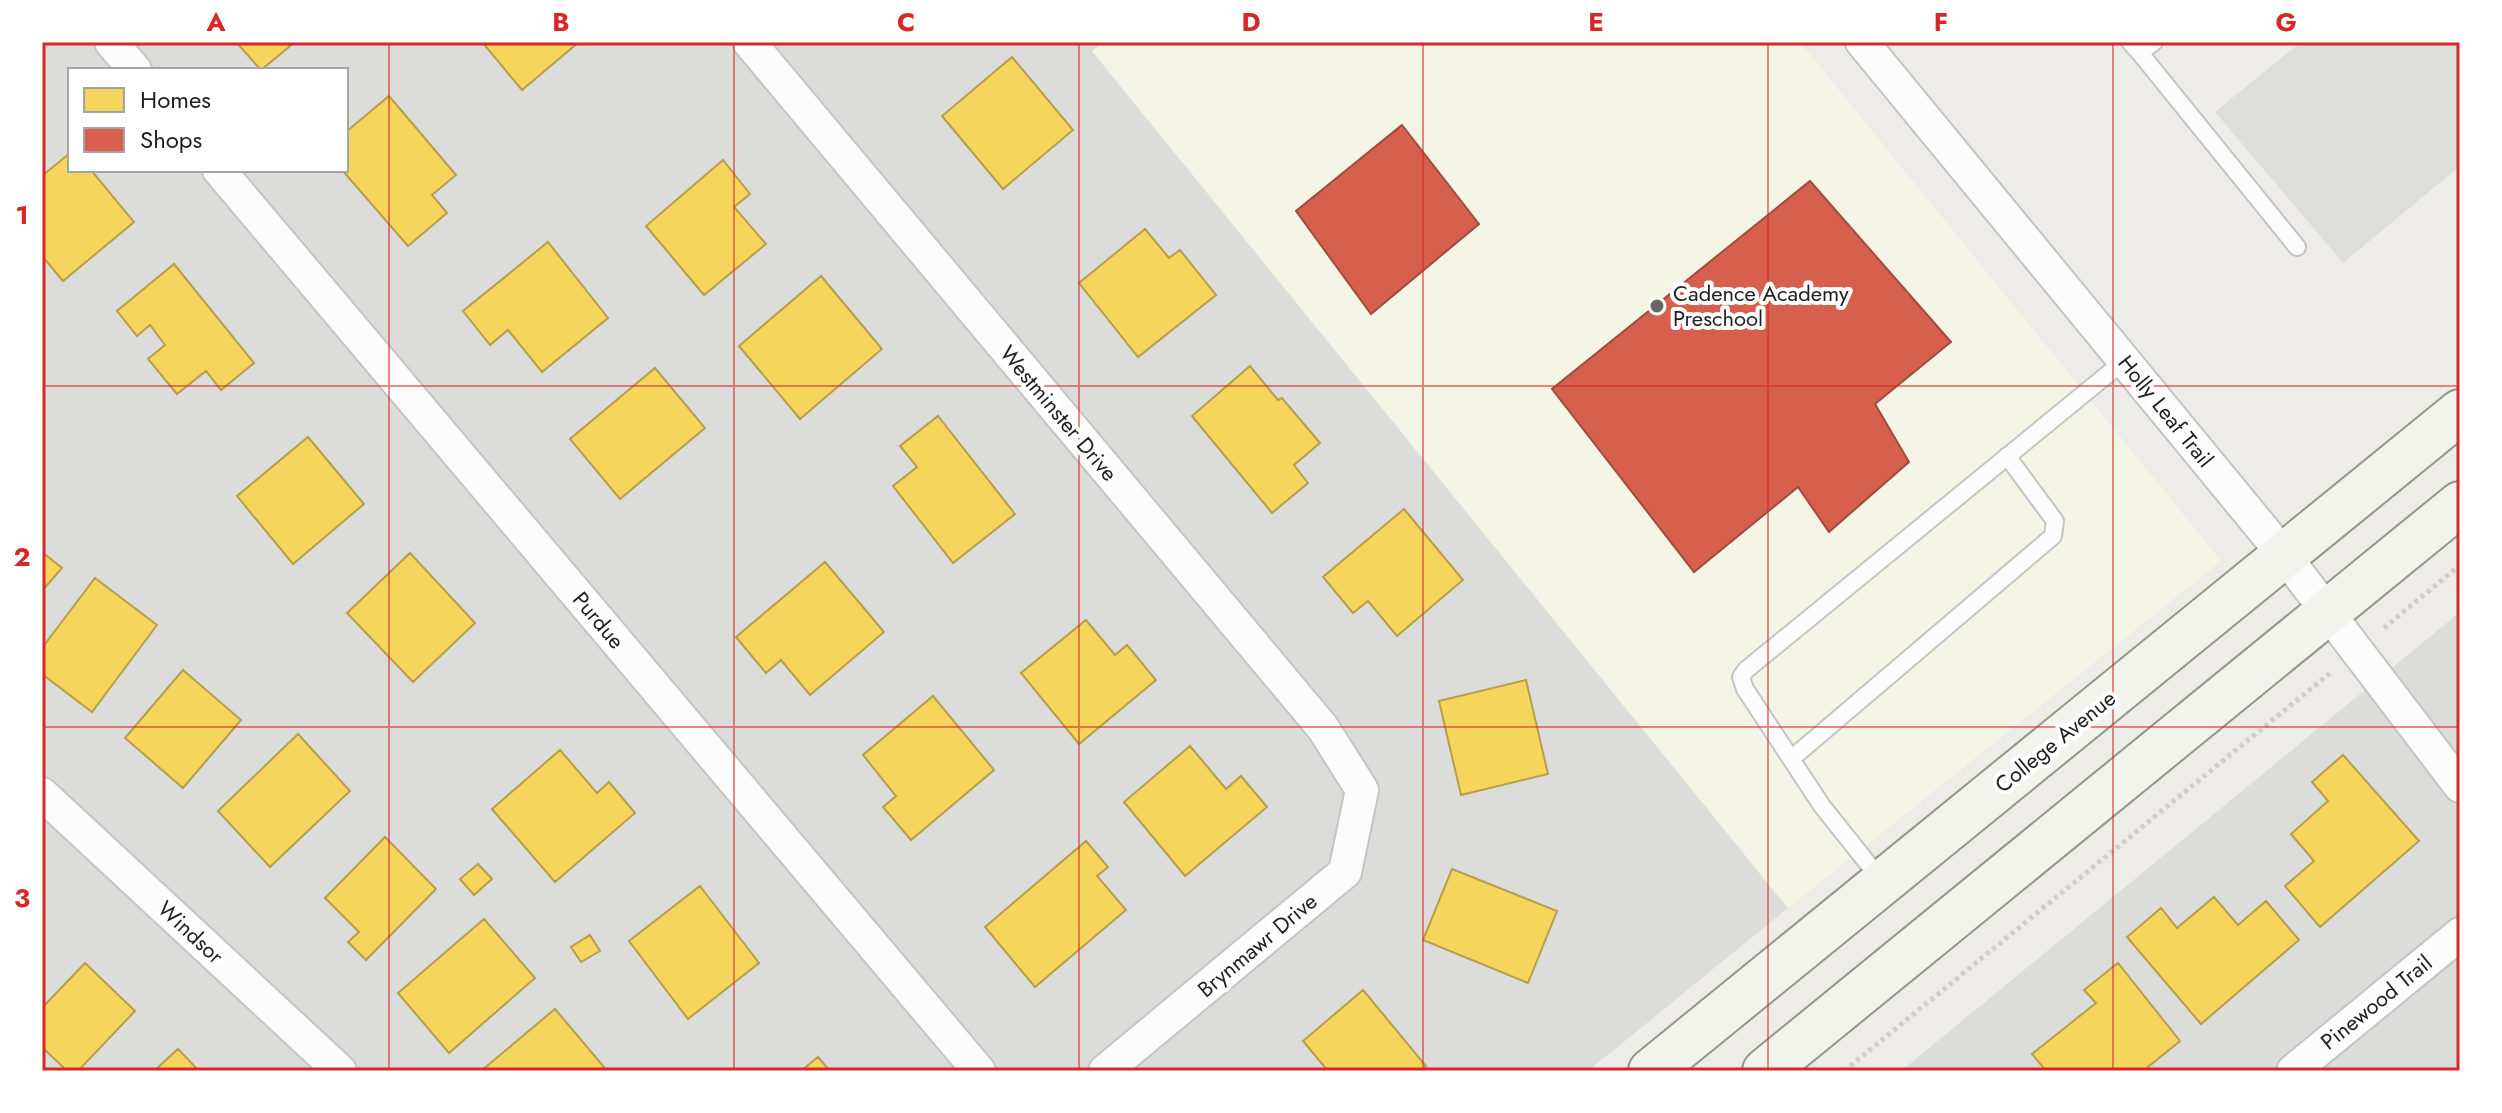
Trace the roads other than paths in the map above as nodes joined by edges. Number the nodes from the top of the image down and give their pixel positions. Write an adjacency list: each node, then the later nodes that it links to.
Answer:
1 (111, 42): 6 (street)
2 (749, 42): 17 (street, Westminster Drive)
3 (1862, 42): 9 (street, Holly Leaf Trail)
4 (2154, 42): 5 (lane)
5 (2135, 48): 8 (lane)
6 (133, 68)
7 (221, 172): 22 (street, Purdue)
8 (2297, 247)
9 (2124, 361): 11 (lane); 13 (street, Holly Leaf Trail)
10 (2460, 412): 13 (main road, College Avenue)
11 (2007, 456): 15 (lane); 15 (lane)
12 (2460, 504): 14 (main road)
13 (2284, 555): 14 (street, Holly Leaf Trail); 19 (main road, College Avenue)
14 (2329, 611): 16 (street, Holly Leaf Trail); 25 (main road)
15 (1791, 759): 19 (lane)
16 (2460, 786)
17 (1362, 790): 23 (street, Brynmawr Drive)
18 (42, 794): 21 (street, Windsor)
19 (1882, 881): 24 (main road, College Avenue)
20 (2460, 934): 26 (street, Pinewood Trail)
21 (340, 1071)
22 (979, 1071)
23 (1105, 1071)
24 (1651, 1071)
25 (1765, 1071)
26 (2293, 1071)

